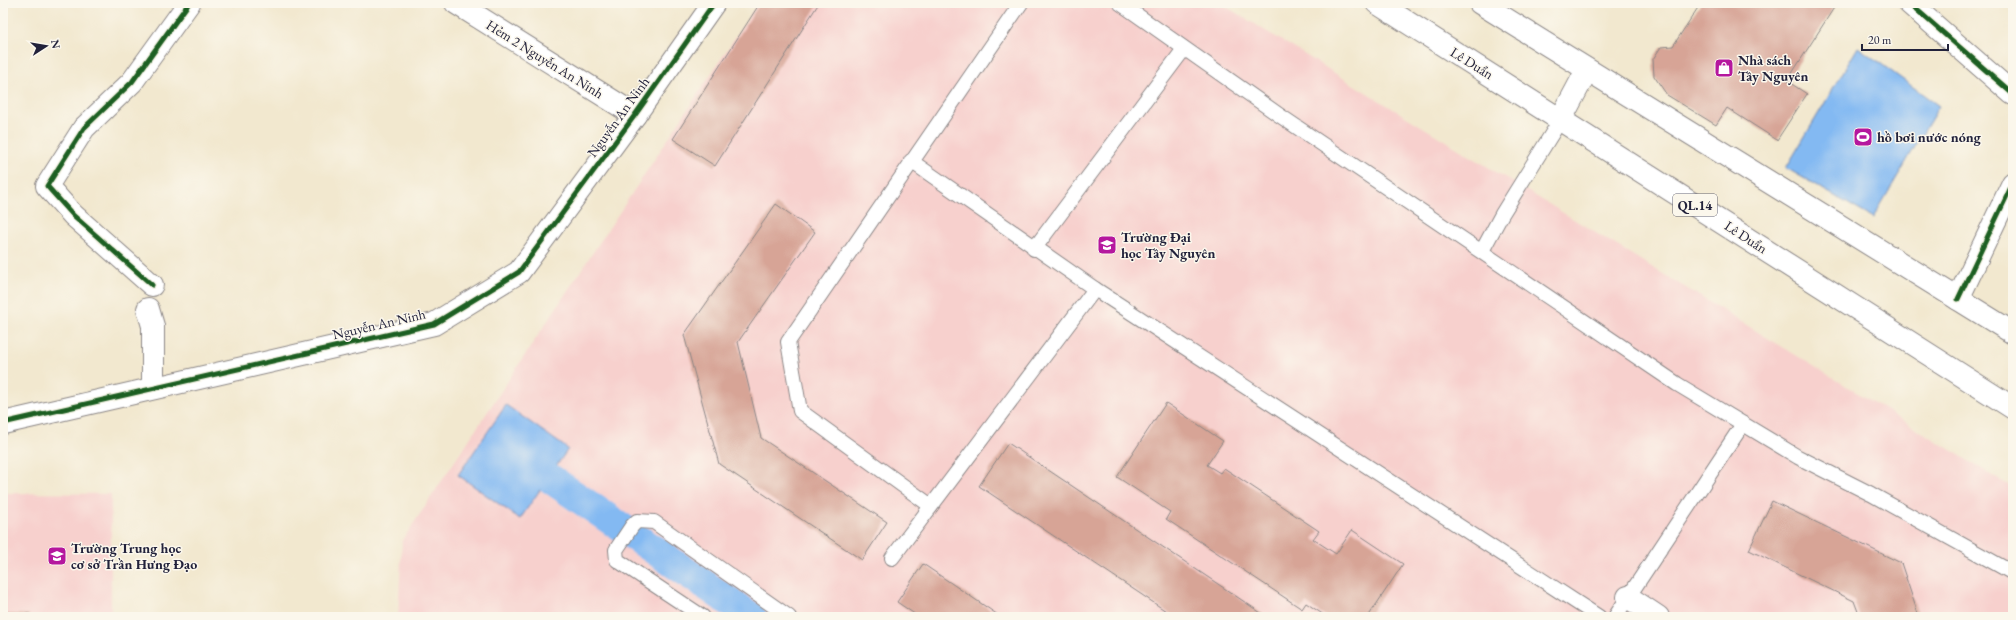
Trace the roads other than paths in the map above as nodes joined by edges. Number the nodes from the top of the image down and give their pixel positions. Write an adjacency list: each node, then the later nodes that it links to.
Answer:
1 (189, 3): 18 (street)
2 (456, 3): 12 (street, Hẻm 2 Nguyễn An Ninh)
3 (714, 3): 12 (street, Nguyễn An Ninh)
4 (1021, 3): 14 (lane)
5 (1120, 3): 9 (lane)
6 (1377, 3): 13 (street, Lê Duẩn / QL.14)
7 (1480, 3): 10 (street)
8 (1909, 3): 11 (street)
9 (1184, 49): 16 (lane); 17 (lane)
10 (1587, 70): 13 (street); 20 (street)
11 (2013, 94)
12 (635, 115): 23 (street, Nguyễn An Ninh)
13 (1561, 119): 17 (lane); 24 (street, Lê Duẩn / QL.14)
14 (911, 161): 16 (lane); 27 (lane)
15 (2013, 183): 20 (street)
16 (1034, 249): 19 (lane)
17 (1482, 251): 26 (lane)
18 (152, 285)
19 (1095, 290): 27 (lane); 33 (lane)
20 (1958, 299): 22 (street)
21 (148, 310): 23 (street)
22 (2013, 333)
23 (153, 388): 25 (street, Nguyễn An Ninh)
24 (2013, 408)
25 (3, 423)
26 (1742, 424): 29 (lane); 30 (lane)
27 (931, 506): 28 (lane)
28 (892, 558)
29 (2013, 573)
30 (1628, 597): 34 (lane); 35 (street)
31 (703, 617): 32 (lane)
32 (789, 617)
33 (1599, 617)
34 (1615, 617)
35 (1658, 617)

